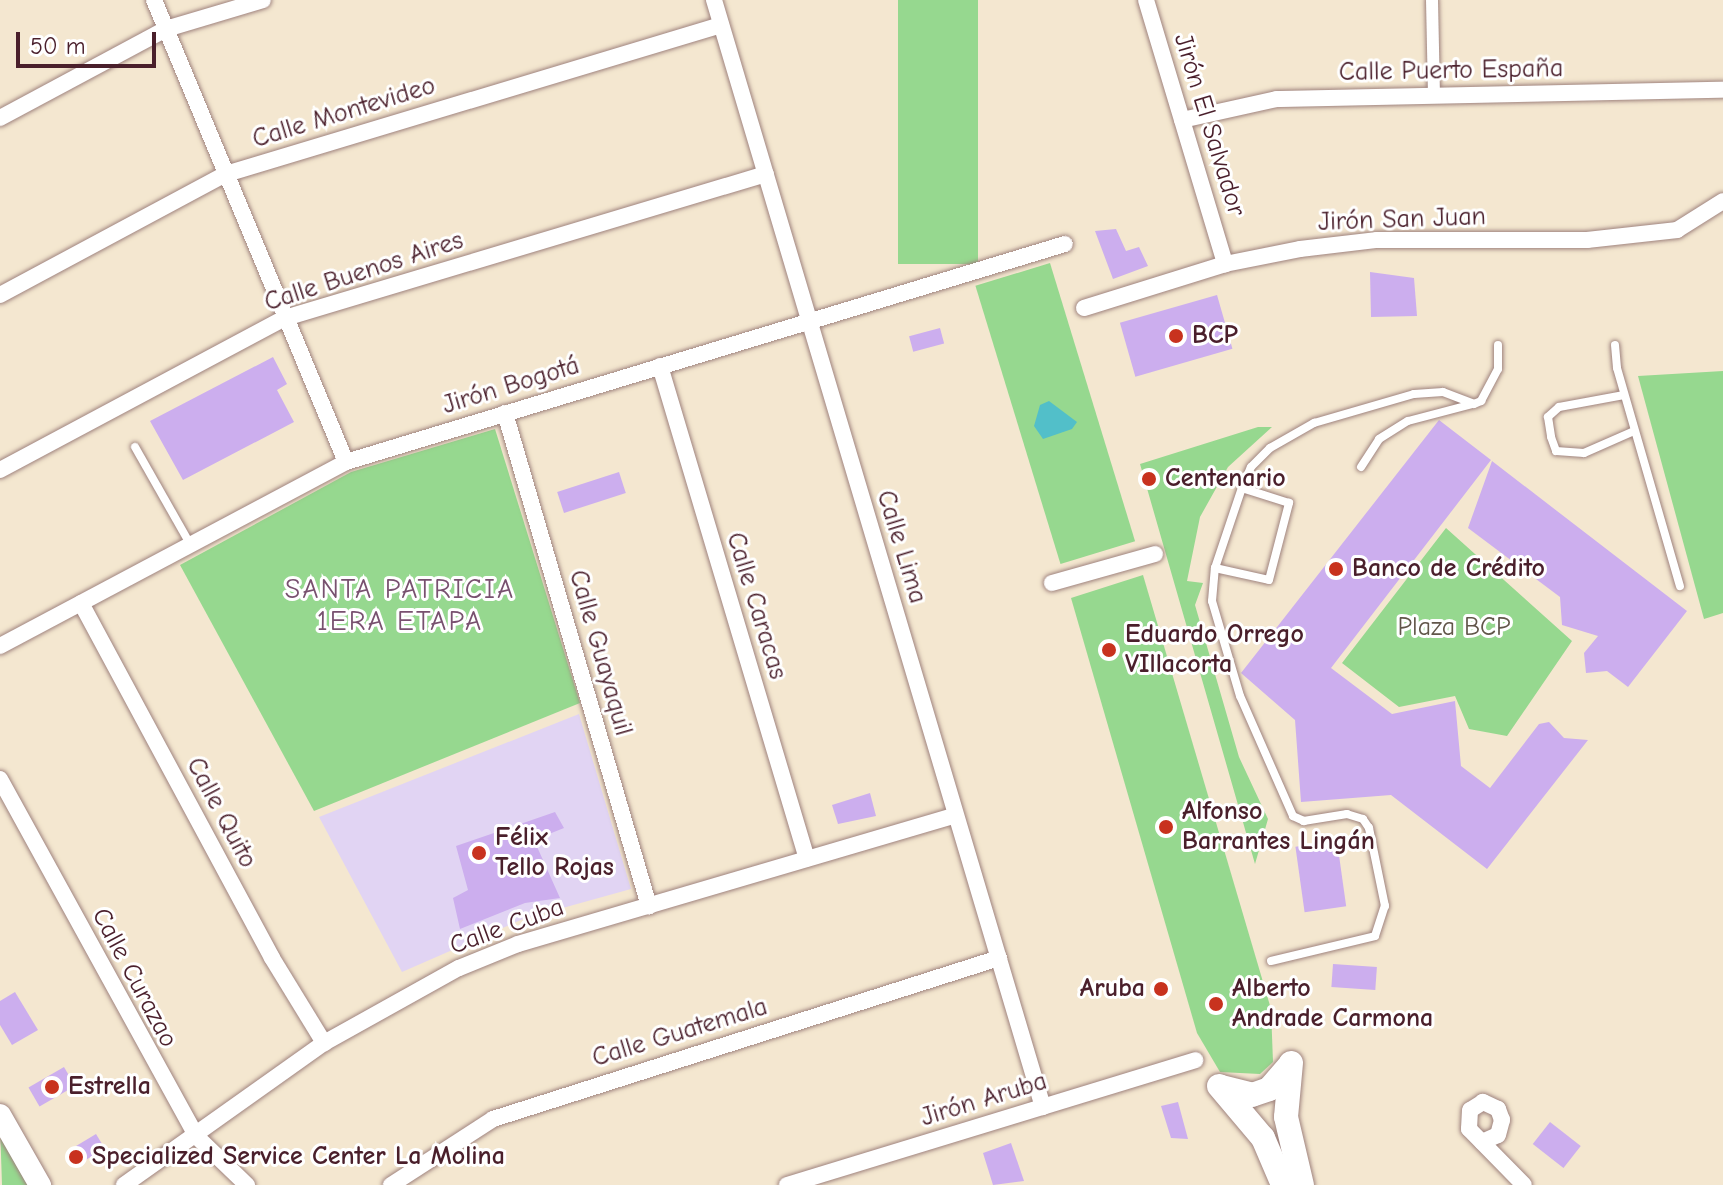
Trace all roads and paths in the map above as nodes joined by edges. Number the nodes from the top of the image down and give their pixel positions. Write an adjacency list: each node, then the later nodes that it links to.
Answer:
1 (154, 0): 7 (street)
2 (263, 0): 7 (street)
3 (714, 0): 6 (street, Calle Lima)
4 (1146, 0): 11 (street, Jirón El Salvador)
5 (1432, 0): 9 (street)
6 (721, 25): 12 (street, Calle Montevideo); 13 (street, Calle Lima)
7 (166, 29): 10 (street); 12 (street)
8 (1723, 90): 9 (street, Calle Puerto España)
9 (1434, 96): 11 (street, Calle Puerto España)
10 (0, 118)
11 (1182, 120): 16 (street, Jirón El Salvador)
12 (226, 174): 17 (street, Calle Montevideo); 19 (street)
13 (766, 174): 19 (street, Calle Buenos Aires); 20 (street, Calle Lima)
14 (1723, 201): 16 (street, Jirón San Juan)
15 (1065, 244): 20 (street, Jirón Bogotá)
16 (1225, 264): 18 (street, Jirón San Juan)
17 (0, 295)
18 (1084, 308)
19 (285, 318): 29 (street); 31 (street, Calle Buenos Aires)
20 (809, 321): 23 (street, Jirón Bogotá); 41 (street, Calle Lima)
21 (1498, 345): 25 (lane)
22 (1615, 345): 24 (lane)
23 (660, 366): 26 (street, Jirón Bogotá); 42 (street, Calle Caracas)
24 (1624, 395): 27 (lane); 27 (lane)
25 (1474, 404): 30 (lane); 32 (lane)
26 (505, 413): 29 (street, Jirón Bogotá); 43 (street, Calle Guayaquil)
27 (1634, 431): 37 (lane)
28 (135, 447): 33 (lane)
29 (346, 462): 33 (street, Jirón Bogotá)
30 (1361, 467)
31 (0, 470)
32 (1242, 488): 35 (lane); 35 (lane)
33 (190, 544): 38 (street, Jirón Bogotá)
34 (1155, 554): 36 (street)
35 (1215, 568): 45 (lane)
36 (1052, 583)
37 (1680, 586)
38 (81, 603): 39 (street, Jirón Bogotá); 46 (street, Calle Quito)
39 (0, 646)
40 (0, 779): 50 (street, Calle Curazao)
41 (954, 816): 42 (street, Calle Cuba); 44 (street, Calle Lima)
42 (807, 859): 43 (street, Calle Cuba)
43 (649, 906): 46 (street, Calle Cuba)
44 (999, 958): 48 (street, Calle Lima); 55 (street, Calle Guatemala)
45 (1271, 961)
46 (324, 1043): 50 (street, Calle Cuba)
47 (1195, 1060): 48 (street, Jirón Aruba)
48 (1043, 1107): 56 (street, Jirón Aruba)
49 (0, 1115): 52 (main road)
50 (196, 1136): 53 (street, Calle Cuba); 54 (street, Calle Curazao)
51 (1482, 1142): 59 (street)
52 (40, 1185)
53 (124, 1185)
54 (247, 1185)
55 (391, 1185)
56 (787, 1185)
57 (1283, 1185): 58 (main road)
58 (1302, 1185)
59 (1524, 1185)

